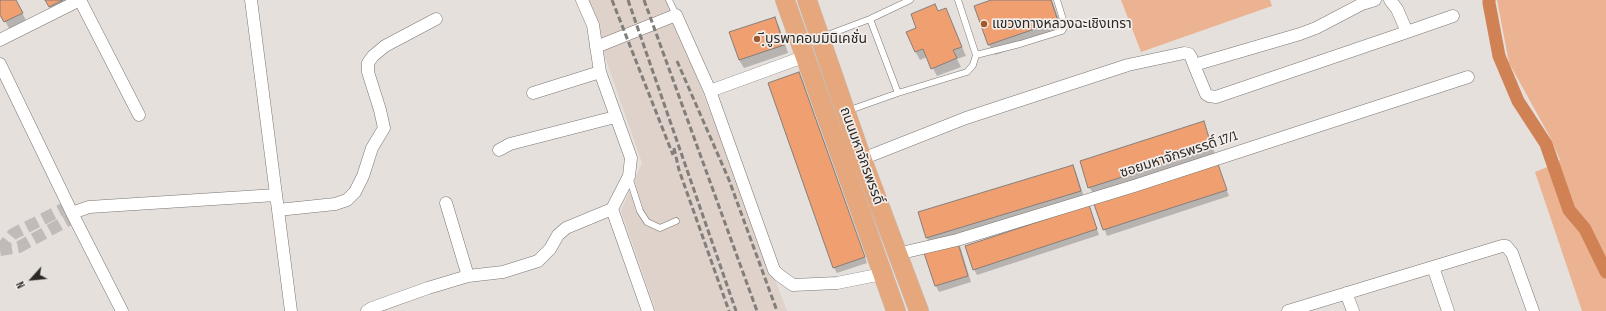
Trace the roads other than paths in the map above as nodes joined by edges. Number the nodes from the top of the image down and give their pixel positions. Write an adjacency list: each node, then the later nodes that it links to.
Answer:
1 (80, 0): 18 (street); 30 (street)
2 (251, 0): 35 (street)
3 (582, 0): 19 (street)
4 (669, 0): 12 (lane)
5 (785, 0): 21 (main road, ถนนมหาจักรพรรดิ์)
6 (807, 0): 17 (main road, ถนนมหาจักรพรรดิ์)
7 (910, 0): 15 (lane)
8 (958, 0): 20 (lane)
9 (1056, 0): 20 (lane)
10 (1375, 0): 23 (street)
11 (1390, 0): 16 (street)
12 (676, 15): 19 (street); 26 (street)
13 (1453, 16): 16 (street)
14 (436, 19): 38 (street)
15 (870, 19): 17 (lane); 28 (lane)
16 (1407, 32): 23 (street)
17 (820, 38): 29 (main road, ถนนมหาจักรพรรดิ์)
18 (0, 40)
19 (596, 47): 24 (street)
20 (976, 55): 28 (lane)
21 (806, 56): 26 (street); 43 (main road, ถนนมหาจักรพรรดิ์)
22 (0, 64): 39 (street)
23 (1194, 65): 33 (street)
24 (600, 72): 27 (street); 31 (street)
25 (1468, 76): 41 (street, ซอยมหาจักรพรรดิ์ 17/1)
26 (710, 92): 43 (street)
27 (533, 93)
28 (898, 93): 29 (lane)
29 (845, 112): 33 (main road, ถนนมหาจักรพรรดิ์)
30 (139, 115)
31 (615, 117): 32 (street); 34 (street)
32 (499, 150)
33 (862, 159): 41 (main road, ถนนมหาจักรพรรดิ์)
34 (629, 176): 37 (street); 40 (lane)
35 (276, 196): 38 (street); 39 (street)
36 (446, 203): 44 (street)
37 (612, 209): 44 (street); 49 (street)
38 (278, 210): 47 (street)
39 (72, 213): 46 (street)
40 (676, 221)
41 (897, 254): 51 (main road, ถนนมหาจักรพรรดิ์)
42 (1433, 267): 45 (street); 54 (street); 55 (street)
43 (882, 274): 50 (main road, ถนนมหาจักรพรรดิ์)
44 (468, 276): 48 (street)
45 (1346, 293): 52 (street); 53 (street)
46 (122, 311)
47 (290, 311)
48 (367, 311)
49 (648, 311)
50 (896, 311)
51 (918, 311)
52 (1288, 311)
53 (1353, 311)
54 (1448, 311)
55 (1533, 311)

